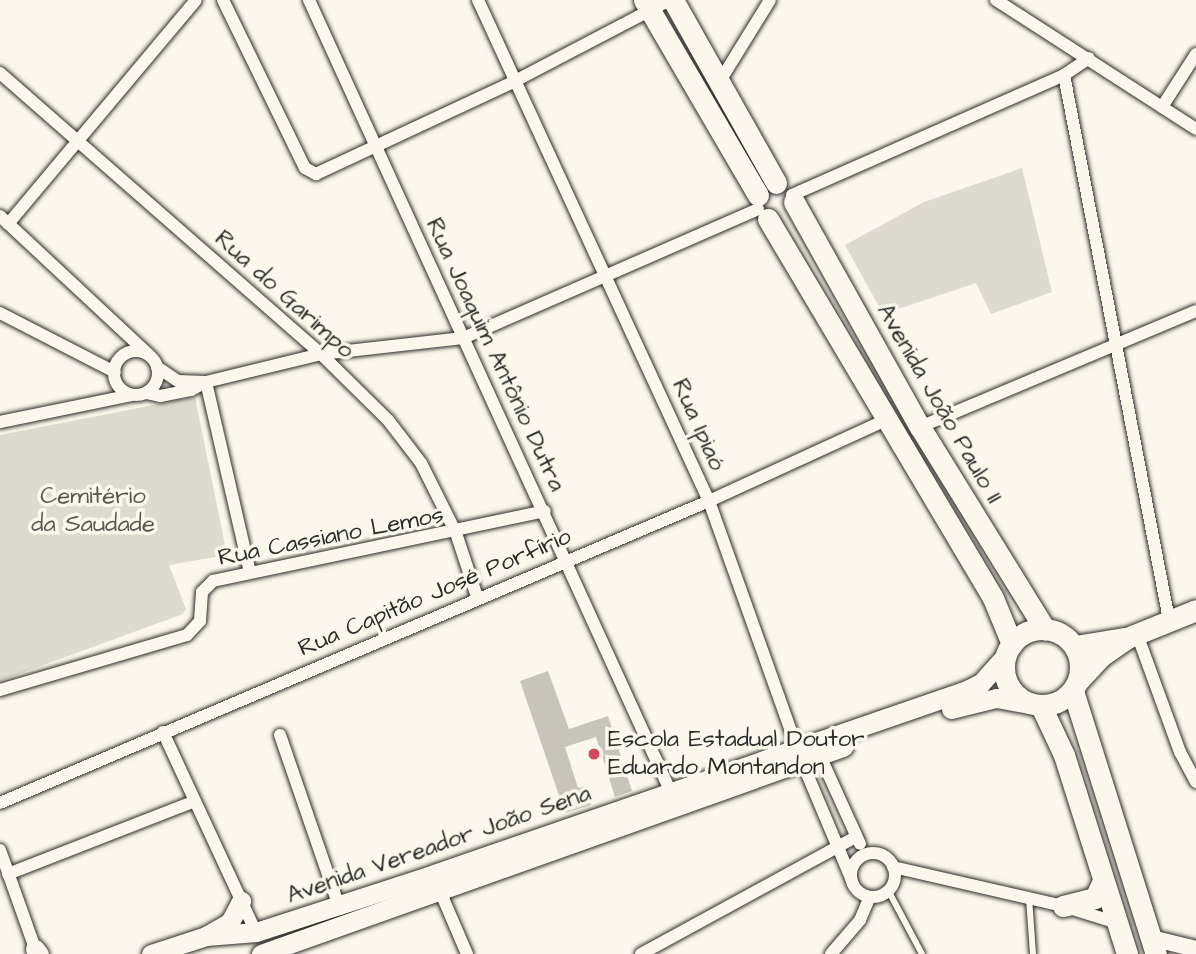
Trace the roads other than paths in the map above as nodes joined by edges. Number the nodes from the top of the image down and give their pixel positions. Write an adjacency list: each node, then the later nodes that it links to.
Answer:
1 (196, 0): 17 (street)
2 (223, 0): 18 (street)
3 (309, 0): 18 (street, Rua Joaquim Antônio Dutra)
4 (478, 0): 13 (street, Rua Ipiaó)
5 (671, 0): 8 (street); 14 (main road, Avenida João Paulo II)
6 (770, 0): 14 (street)
7 (996, 0): 10 (street)
8 (647, 5): 13 (street); 19 (main road, Avenida João Paulo II)
9 (1196, 54): 15 (street)
10 (1089, 58): 12 (street); 15 (street)
11 (0, 73): 17 (street, Rua do Garimpo)
12 (1063, 75): 19 (street); 26 (street)
13 (515, 81): 18 (street); 21 (street, Rua Ipiaó)
14 (720, 81): 19 (main road, Avenida João Paulo II)
15 (1162, 107): 16 (street)
16 (1196, 129)
17 (78, 141): 20 (street); 27 (street, Rua do Garimpo)
18 (375, 146): 25 (street, Rua Joaquim Antônio Dutra)
19 (774, 201): 21 (street); 36 (main road, Avenida João Paulo II); 38 (main road, Avenida João Paulo II)
20 (4, 220): 24 (street)
21 (608, 278): 25 (street); 39 (street, Rua Ipiaó)
22 (1196, 311): 26 (street)
23 (0, 313): 28 (street)
24 (116, 324): 29 (street); 30 (street)
25 (463, 338): 27 (street); 40 (street, Rua Joaquim Antônio Dutra)
26 (1118, 344): 38 (street); 48 (street)
27 (321, 354): 33 (street); 41 (street, Rua do Garimpo)
28 (84, 355): 30 (street); 32 (street)
29 (149, 355): 30 (street); 31 (street)
30 (123, 356): 32 (street)
31 (157, 367): 33 (street); 34 (street)
32 (115, 372): 35 (street)
33 (206, 382): 34 (street); 44 (street)
34 (146, 393): 35 (street)
35 (131, 395): 37 (street)
36 (886, 420): 39 (street, Rua Capitão José Porfírio); 45 (main road, Avenida João Paulo II)
37 (0, 422)
38 (920, 427): 43 (main road, Avenida João Paulo II)
39 (709, 501): 42 (street, Rua Capitão José Porfírio); 58 (street, Rua Ipiaó)
40 (545, 512): 41 (street, Rua Cassiano Lemos); 42 (street, Rua Joaquim Antônio Dutra)
41 (456, 533): 44 (street, Rua Cassiano Lemos); 46 (street, Rua do Garimpo)
42 (566, 559): 46 (street, Rua Capitão José Porfírio); 62 (street, Rua Joaquim Antônio Dutra)
43 (1002, 561): 45 (main road); 49 (main road, Avenida João Paulo II)
44 (250, 572): 54 (street, Rua Cassiano Lemos)
45 (978, 573): 52 (main road, Avenida João Paulo II)
46 (477, 597): 56 (street, Rua Capitão José Porfírio)
47 (1196, 610): 48 (main road)
48 (1169, 620): 50 (main road)
49 (1045, 629): 51 (main road); 52 (main road)
50 (1132, 636): 51 (main road); 53 (main road); 61 (street)
51 (1075, 646): 53 (main road)
52 (1009, 649): 55 (main road); 58 (main road, Avenida Vereador João Sena)
53 (1076, 686): 55 (main road); 59 (main road)
54 (0, 690)
55 (1035, 705): 58 (main road, Avenida Vereador João Sena); 60 (main road)
56 (163, 732): 63 (street); 64 (street, Rua Capitão José Porfírio)
57 (280, 736): 78 (street)
58 (808, 752): 62 (main road, Avenida Vereador João Sena); 65 (street, Rua Ipiaó); 66 (street, Rua Ipiaó)
59 (1097, 767): 60 (main road); 85 (main road)
60 (1071, 777): 72 (main road)
61 (1196, 782)
62 (674, 799): 74 (main road, Avenida Vereador João Sena); 78 (main road, Avenida Vereador João Sena)
63 (193, 802): 70 (street); 77 (street)
64 (0, 803)
65 (856, 837): 66 (street); 68 (street, Rua Ipiaó)
66 (838, 845): 71 (street, Rua Ipiaó); 91 (street)
67 (0, 850): 70 (street)
68 (864, 854): 69 (street); 71 (street)
69 (894, 867): 73 (street); 76 (street)
70 (8, 874): 87 (street)
71 (851, 878): 75 (street, Rua Ipiaó)
72 (1103, 881): 79 (main road); 80 (main road)
73 (888, 890): 75 (street); 93 (lane)
74 (440, 891): 81 (main road, Avenida Vereador João Sena); 90 (street)
75 (870, 897): 92 (street)
76 (1029, 898): 79 (street); 94 (lane)
77 (241, 901): 82 (street); 83 (main road)
78 (339, 904): 81 (street); 82 (main road, Avenida Vereador João Sena)
79 (1063, 906): 80 (street)
80 (1119, 924): 95 (main road)
81 (346, 926): 89 (main road, Avenida Vereador João Sena)
82 (256, 932): 84 (main road, Avenida Vereador João Sena)
83 (206, 936): 84 (main road, Avenida Vereador João Sena); 88 (main road, Avenida Vereador João Sena)
84 (233, 945)
85 (1154, 946): 86 (street)
86 (1196, 949)
87 (37, 952)
88 (150, 954)
89 (261, 954)
90 (467, 954)
91 (641, 954)
92 (831, 954)
93 (922, 954)
94 (1033, 954)
95 (1127, 954)

